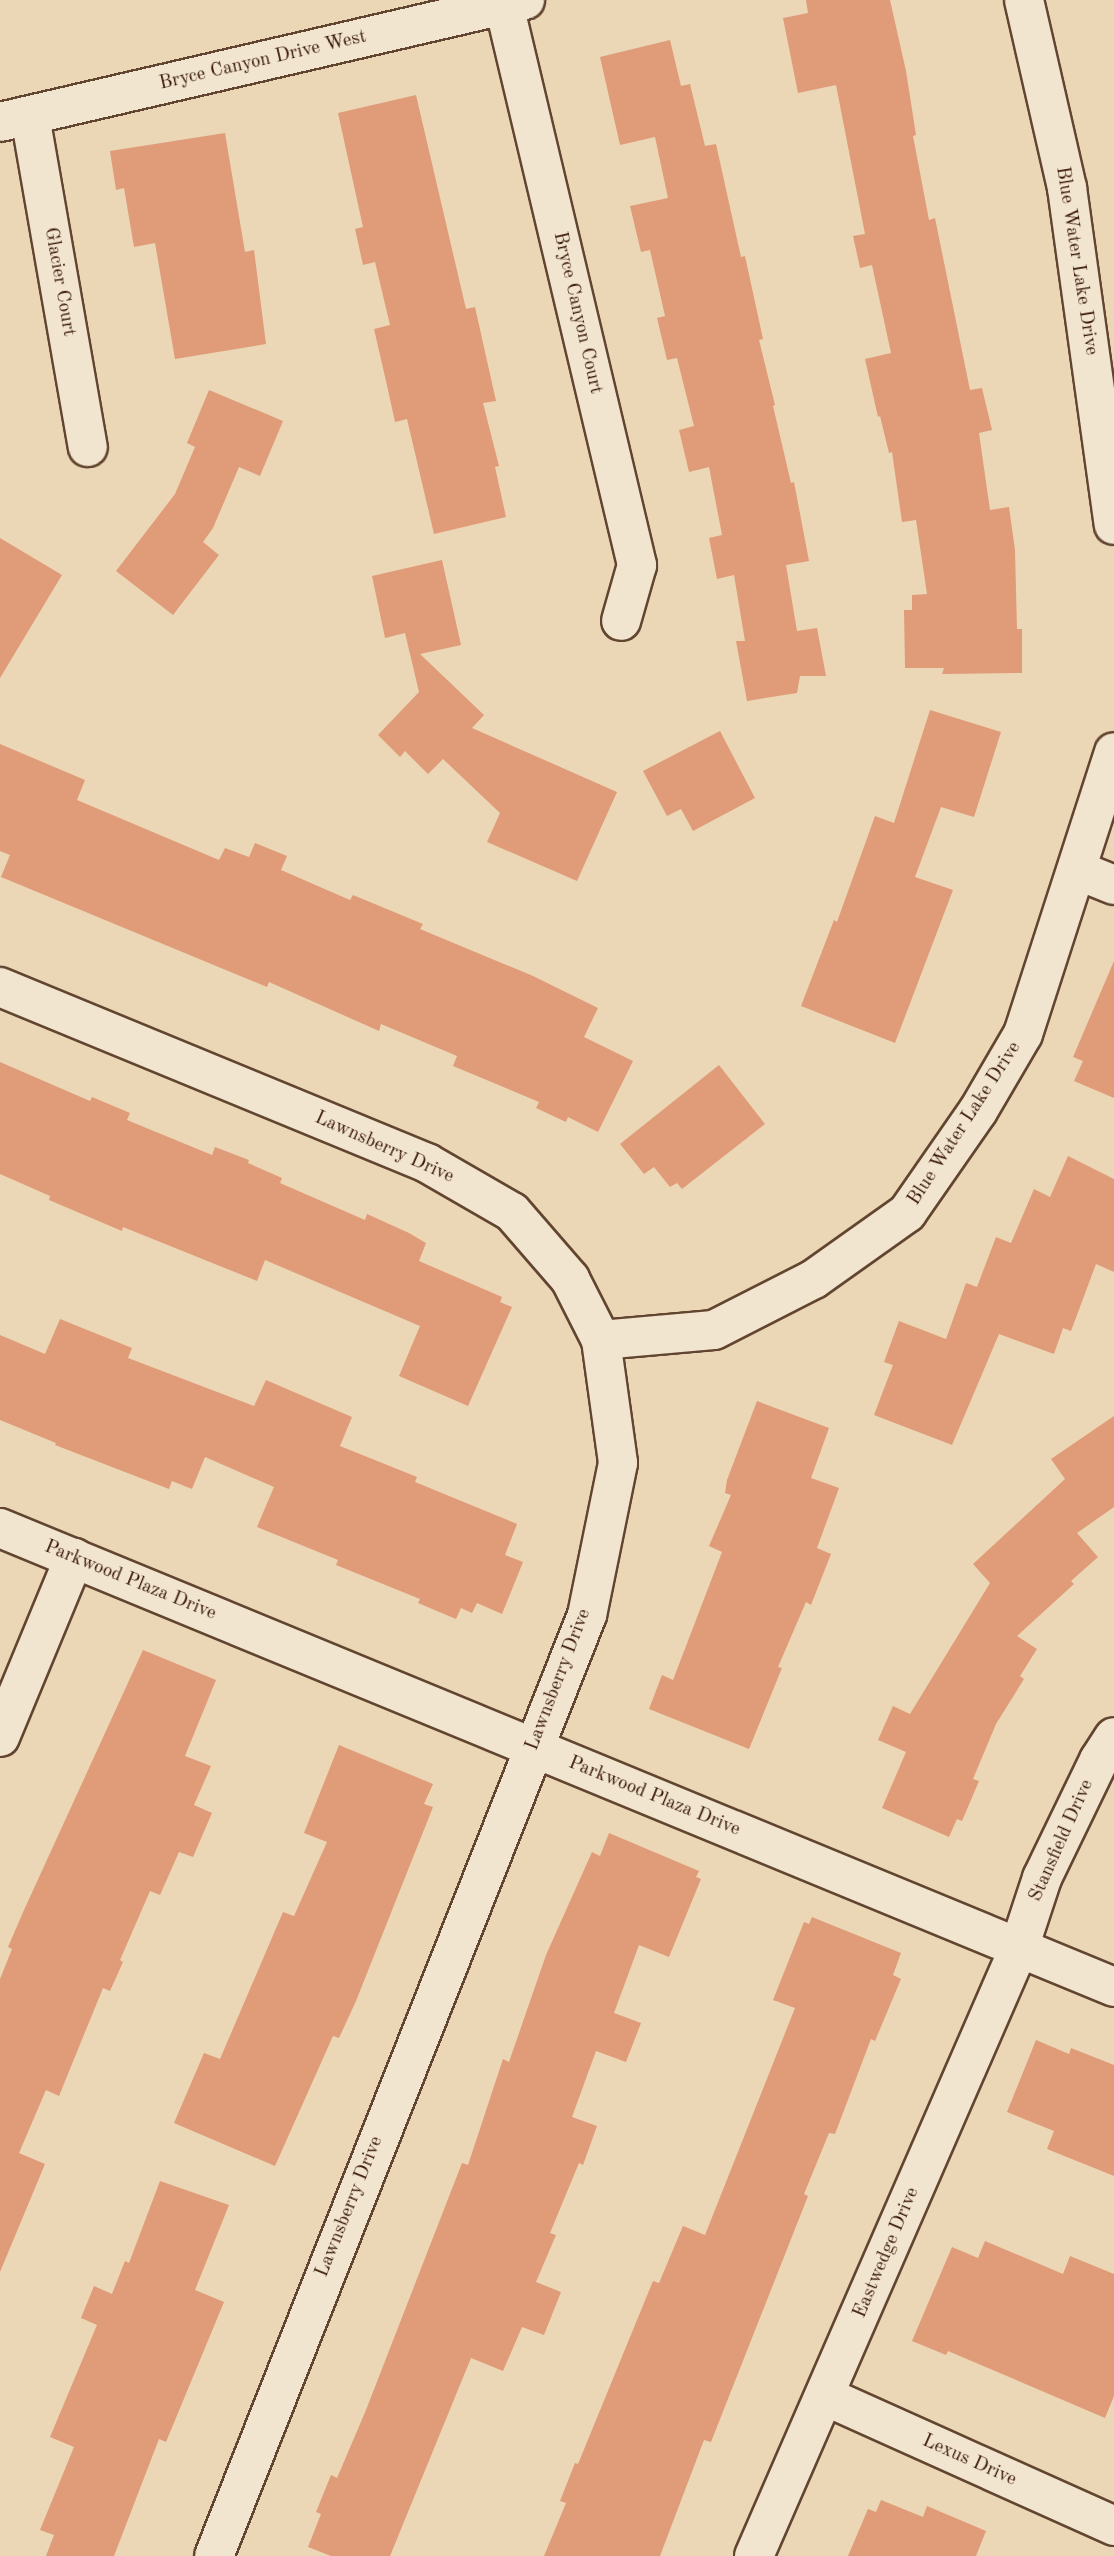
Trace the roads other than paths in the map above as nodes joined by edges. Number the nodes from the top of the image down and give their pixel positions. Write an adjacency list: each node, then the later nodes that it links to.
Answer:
1 (1024, 0): 5 (street, Blue Water Lake Drive)
2 (515, 2): 3 (street, Bryce Canyon Drive West); 6 (street, Bryce Canyon Court)
3 (15, 119): 4 (street, Glacier Court)
4 (88, 447)
5 (1114, 525)
6 (621, 621)
7 (1114, 752): 8 (street, Blue Water Lake Drive)
8 (1077, 870): 9 (street); 11 (street, Blue Water Lake Drive)
9 (1114, 885)
10 (0, 987): 11 (street, Lawnsberry Drive)
11 (601, 1339): 16 (street, Lawnsberry Drive)
12 (0, 1528): 13 (street, Parkwood Plaza Drive)
13 (74, 1558): 14 (street); 16 (street, Parkwood Plaza Drive)
14 (0, 1737)
15 (1114, 1737): 17 (street, Stansfield Drive)
16 (533, 1747): 17 (street, Parkwood Plaza Drive); 21 (street, Lawnsberry Drive)
17 (1019, 1948): 18 (street, Parkwood Plaza Drive); 19 (street, Eastwedge Drive)
18 (1114, 1987)
19 (825, 2396): 20 (street, Lexus Drive); 22 (street, Eastwedge Drive)
20 (1114, 2526)
21 (214, 2556)
22 (754, 2556)

